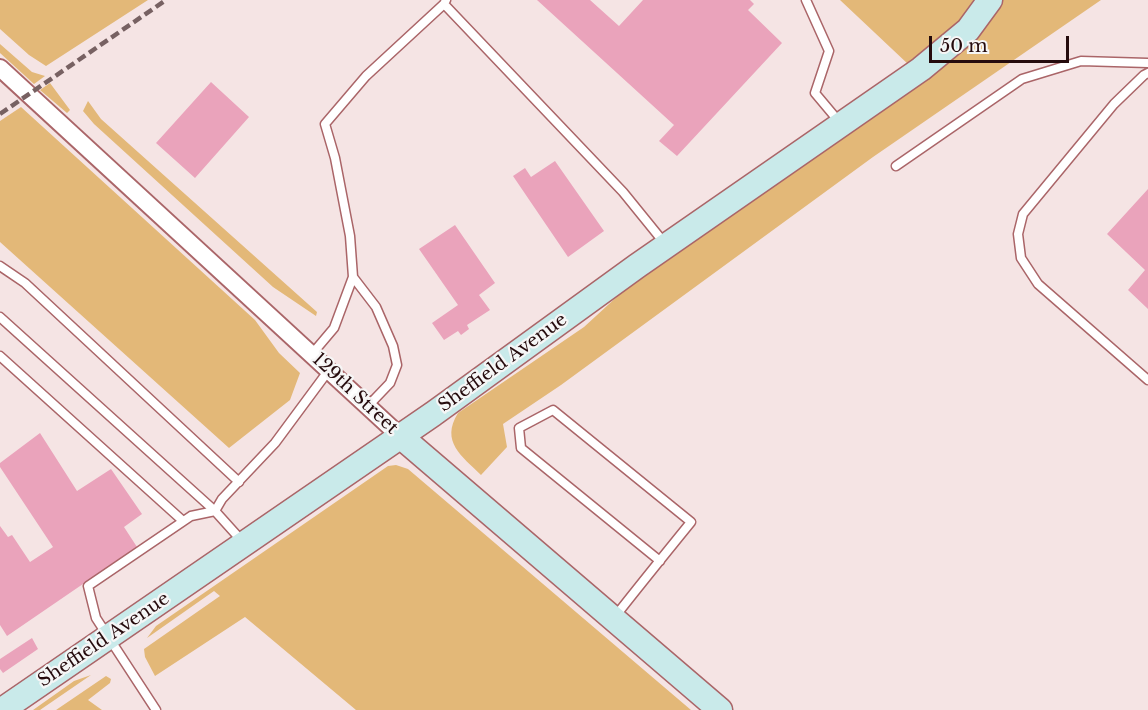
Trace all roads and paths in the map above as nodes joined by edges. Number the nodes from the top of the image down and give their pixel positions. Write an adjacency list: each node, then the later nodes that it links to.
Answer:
1 (807, 0): 7 (lane)
2 (990, 0): 7 (main road, Sheffield Avenue)
3 (445, 2): 9 (lane); 11 (lane)
4 (1148, 63): 8 (lane)
5 (0, 68): 13 (street, 129th Street)
6 (1148, 73): 16 (lane)
7 (841, 124): 9 (main road, Sheffield Avenue)
8 (896, 166)
9 (666, 245): 18 (main road, Sheffield Avenue)
10 (0, 266): 19 (lane)
11 (353, 277): 13 (lane); 17 (lane)
12 (0, 317): 20 (lane)
13 (312, 354): 15 (street, 129th Street)
14 (0, 356): 21 (lane)
15 (329, 370): 17 (street, 129th Street); 19 (lane)
16 (1148, 380)
17 (368, 406): 18 (street, 129th Street)
18 (400, 436): 22 (main road, Sheffield Avenue); 24 (main road, 129th Street)
19 (239, 482): 20 (lane)
20 (215, 511): 21 (lane); 22 (lane)
21 (183, 521): 25 (lane)
22 (245, 545): 25 (main road, Sheffield Avenue)
23 (660, 561): 23 (lane); 24 (lane)
24 (614, 619): 28 (main road, 129th Street)
25 (108, 637): 26 (main road, Sheffield Avenue); 27 (lane)
26 (2, 710)
27 (156, 710)
28 (720, 710)

